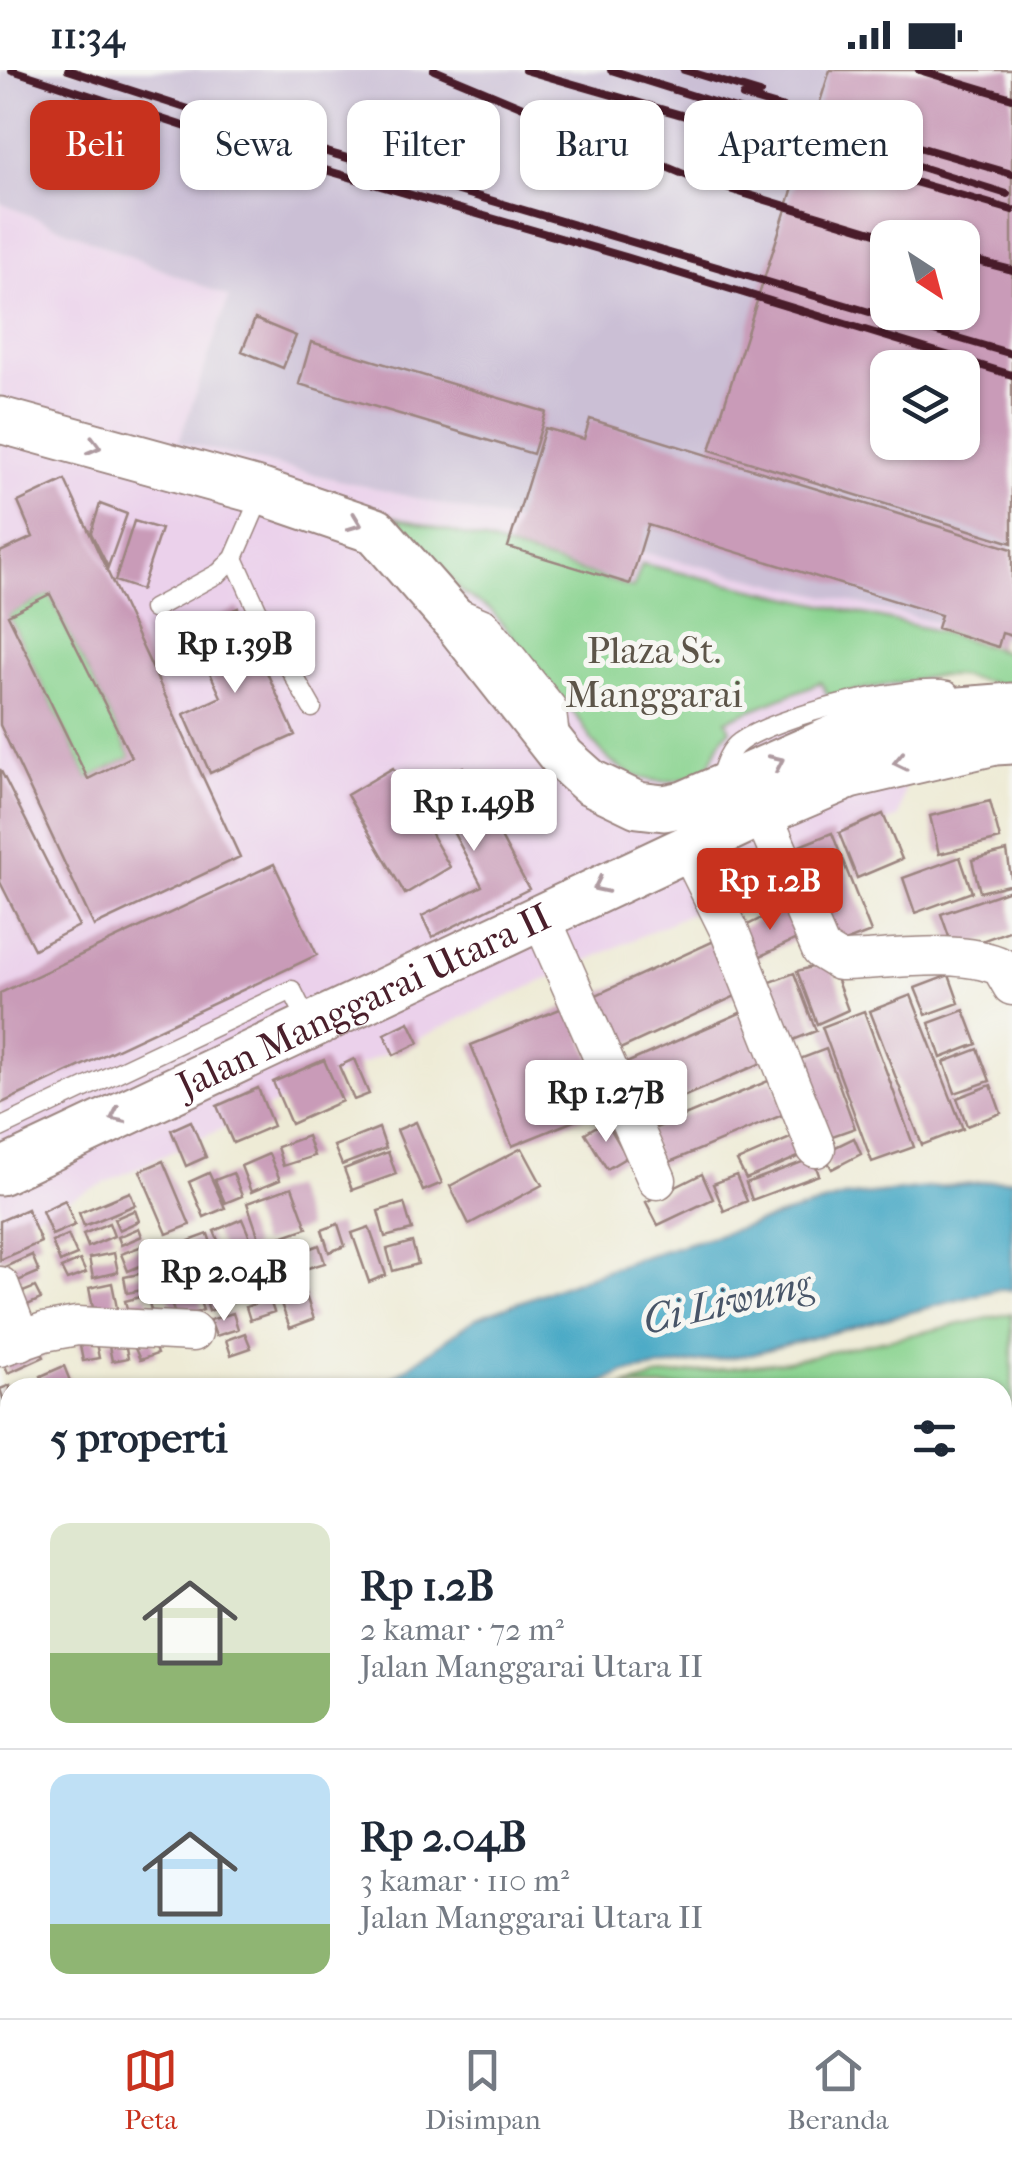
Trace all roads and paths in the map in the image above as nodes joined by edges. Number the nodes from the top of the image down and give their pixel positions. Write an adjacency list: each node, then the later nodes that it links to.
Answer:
1 (0, 420): 2 (street, one-way to 2)
2 (262, 492): 3 (lane); 6 (street, one-way to 6)
3 (234, 558): 4 (lane); 5 (lane)
4 (153, 609)
5 (312, 708)
6 (1008, 718): 7 (street, Jalan Manggarai Utara II, one-way to 7)
7 (762, 813): 8 (street, Jalan Manggarai Utara II); 10 (street)
8 (687, 845): 9 (street, Jalan Manggarai Utara II, one-way to 9); 13 (street)
9 (540, 915): 11 (street, Jalan Manggarai Utara II); 15 (street)
10 (1012, 986)
11 (309, 1024): 12 (lane); 14 (street, Jalan Manggarai Utara II, one-way to 14)
12 (0, 1128)
13 (816, 1148)
14 (0, 1172)
15 (658, 1180)
16 (0, 1286): 18 (street)
17 (193, 1332): 18 (street)
18 (10, 1344)

